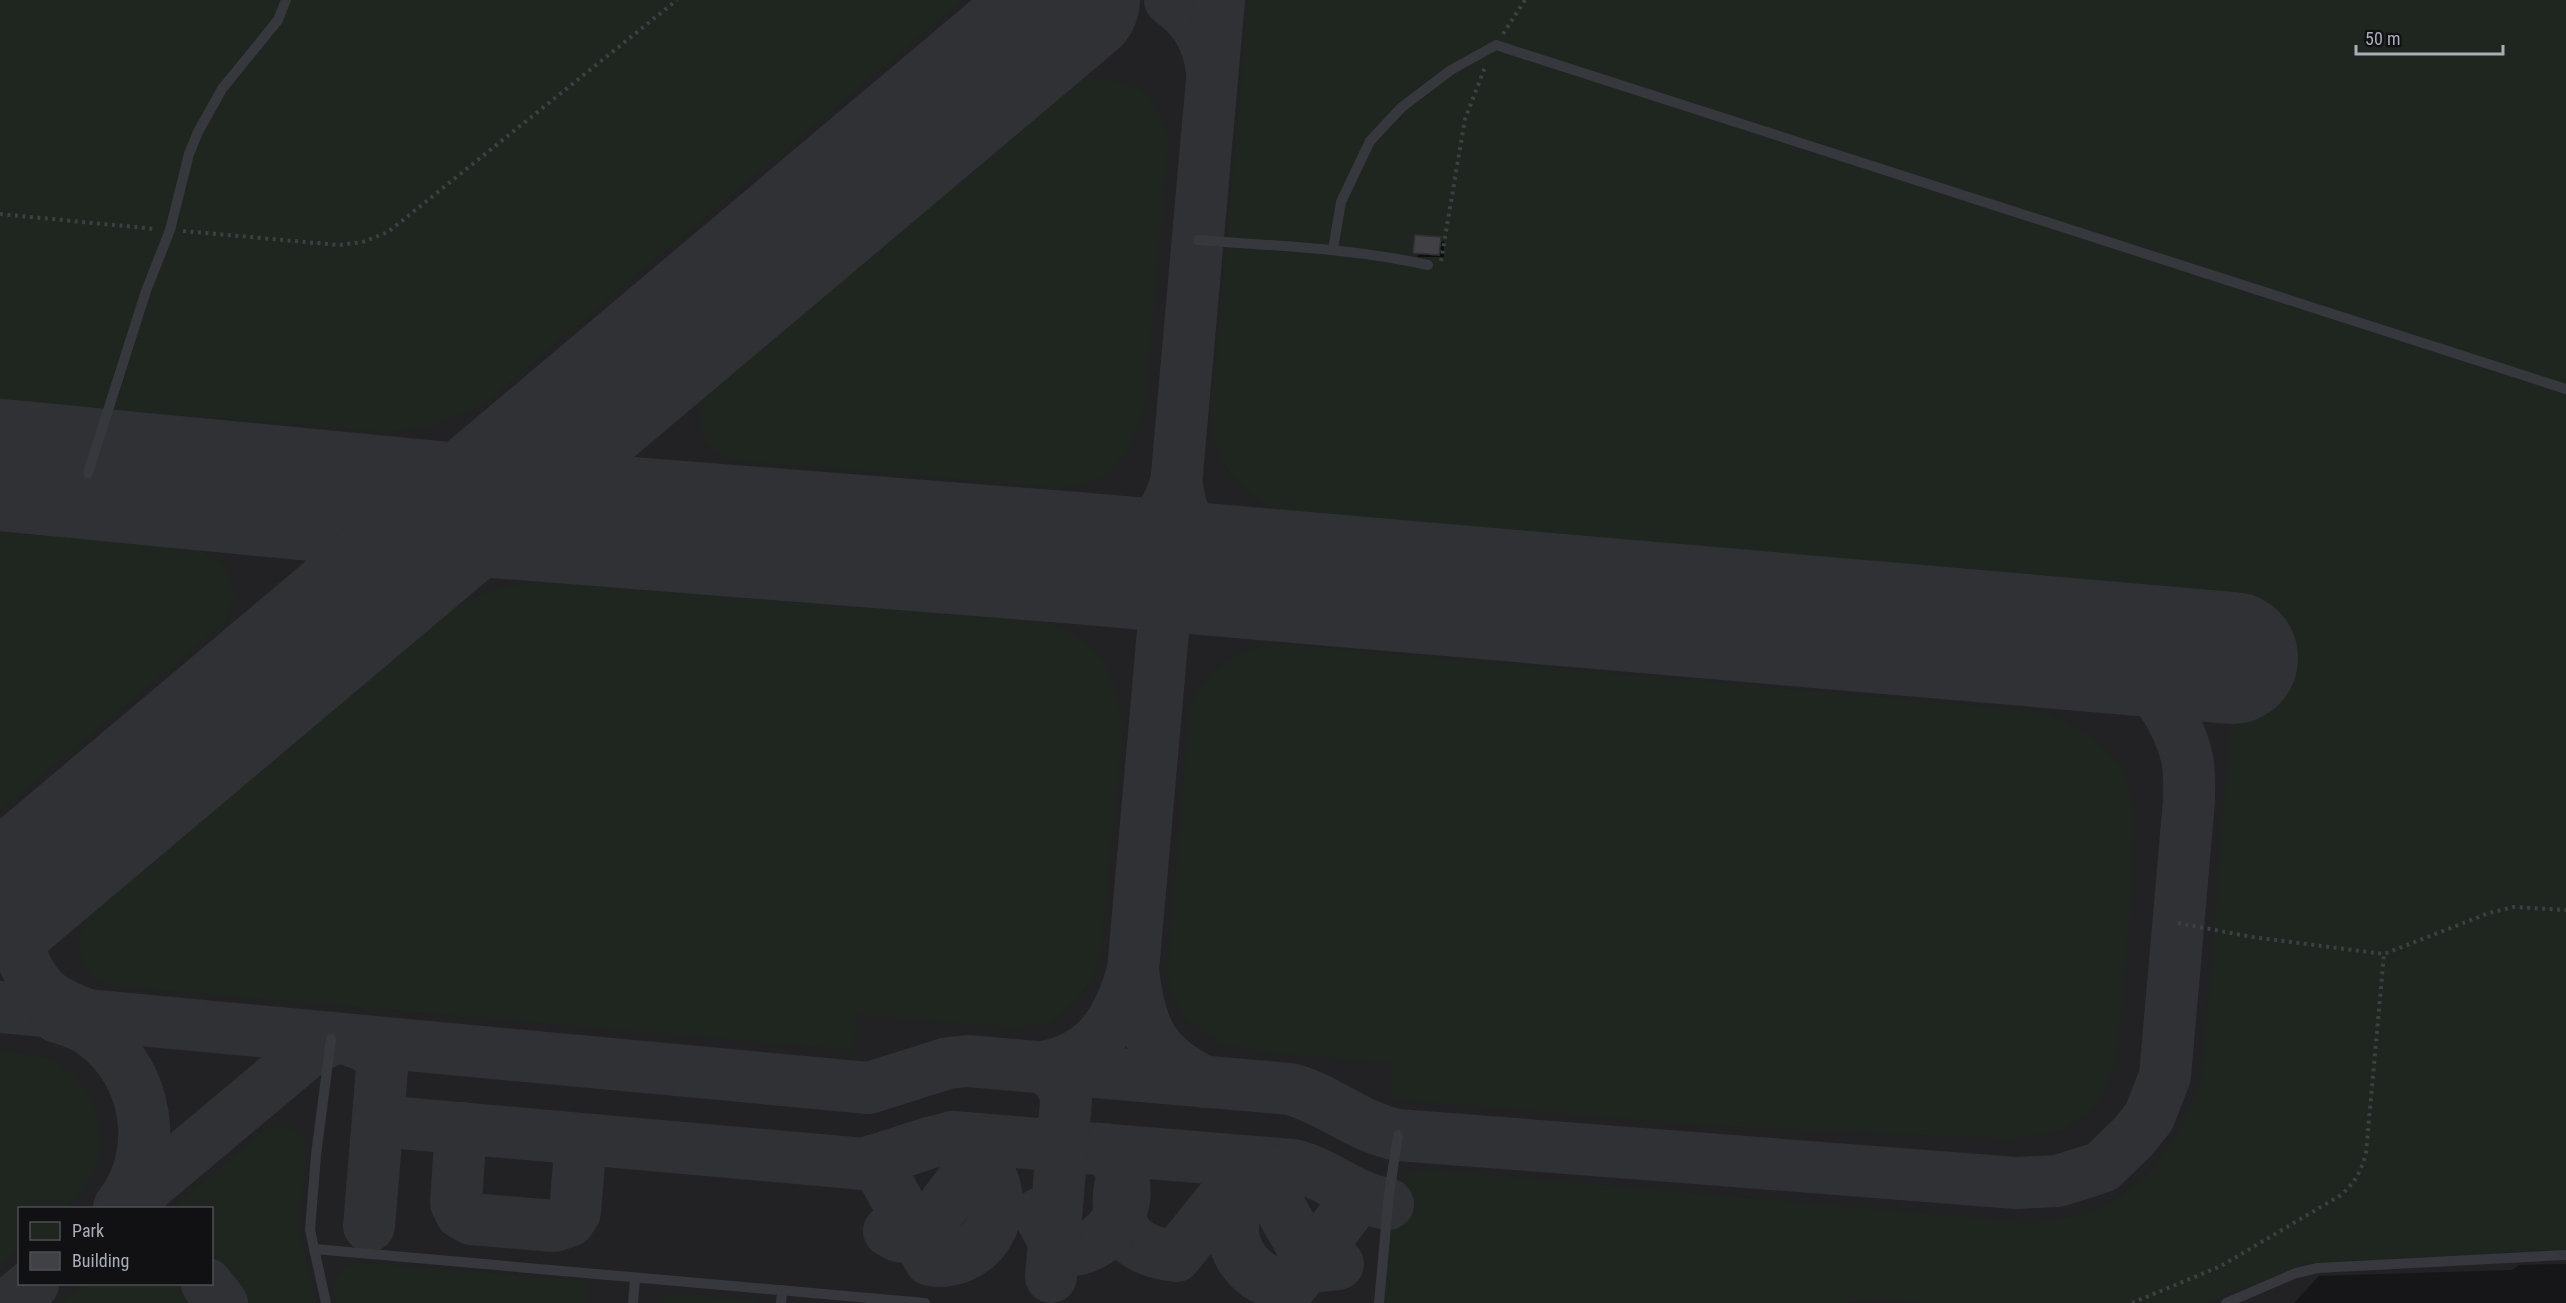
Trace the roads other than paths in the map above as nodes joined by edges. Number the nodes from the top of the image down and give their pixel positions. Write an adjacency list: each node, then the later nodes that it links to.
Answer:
1 (286, 0): 6 (lane)
2 (1198, 240): 3 (lane)
3 (1333, 249): 4 (lane); 5 (lane)
4 (1428, 265)
5 (2566, 388)
6 (88, 473)
7 (331, 1039): 9 (lane)
8 (1398, 1135): 18 (lane)
9 (314, 1249): 11 (lane); 14 (lane)
10 (2566, 1255): 19 (lane)
11 (635, 1278): 12 (lane); 15 (lane)
12 (782, 1290): 13 (lane); 16 (lane)
13 (905, 1302): 17 (lane)
14 (326, 1303)
15 (633, 1303)
16 (781, 1303)
17 (925, 1303)
18 (1379, 1303)
19 (2226, 1303)

